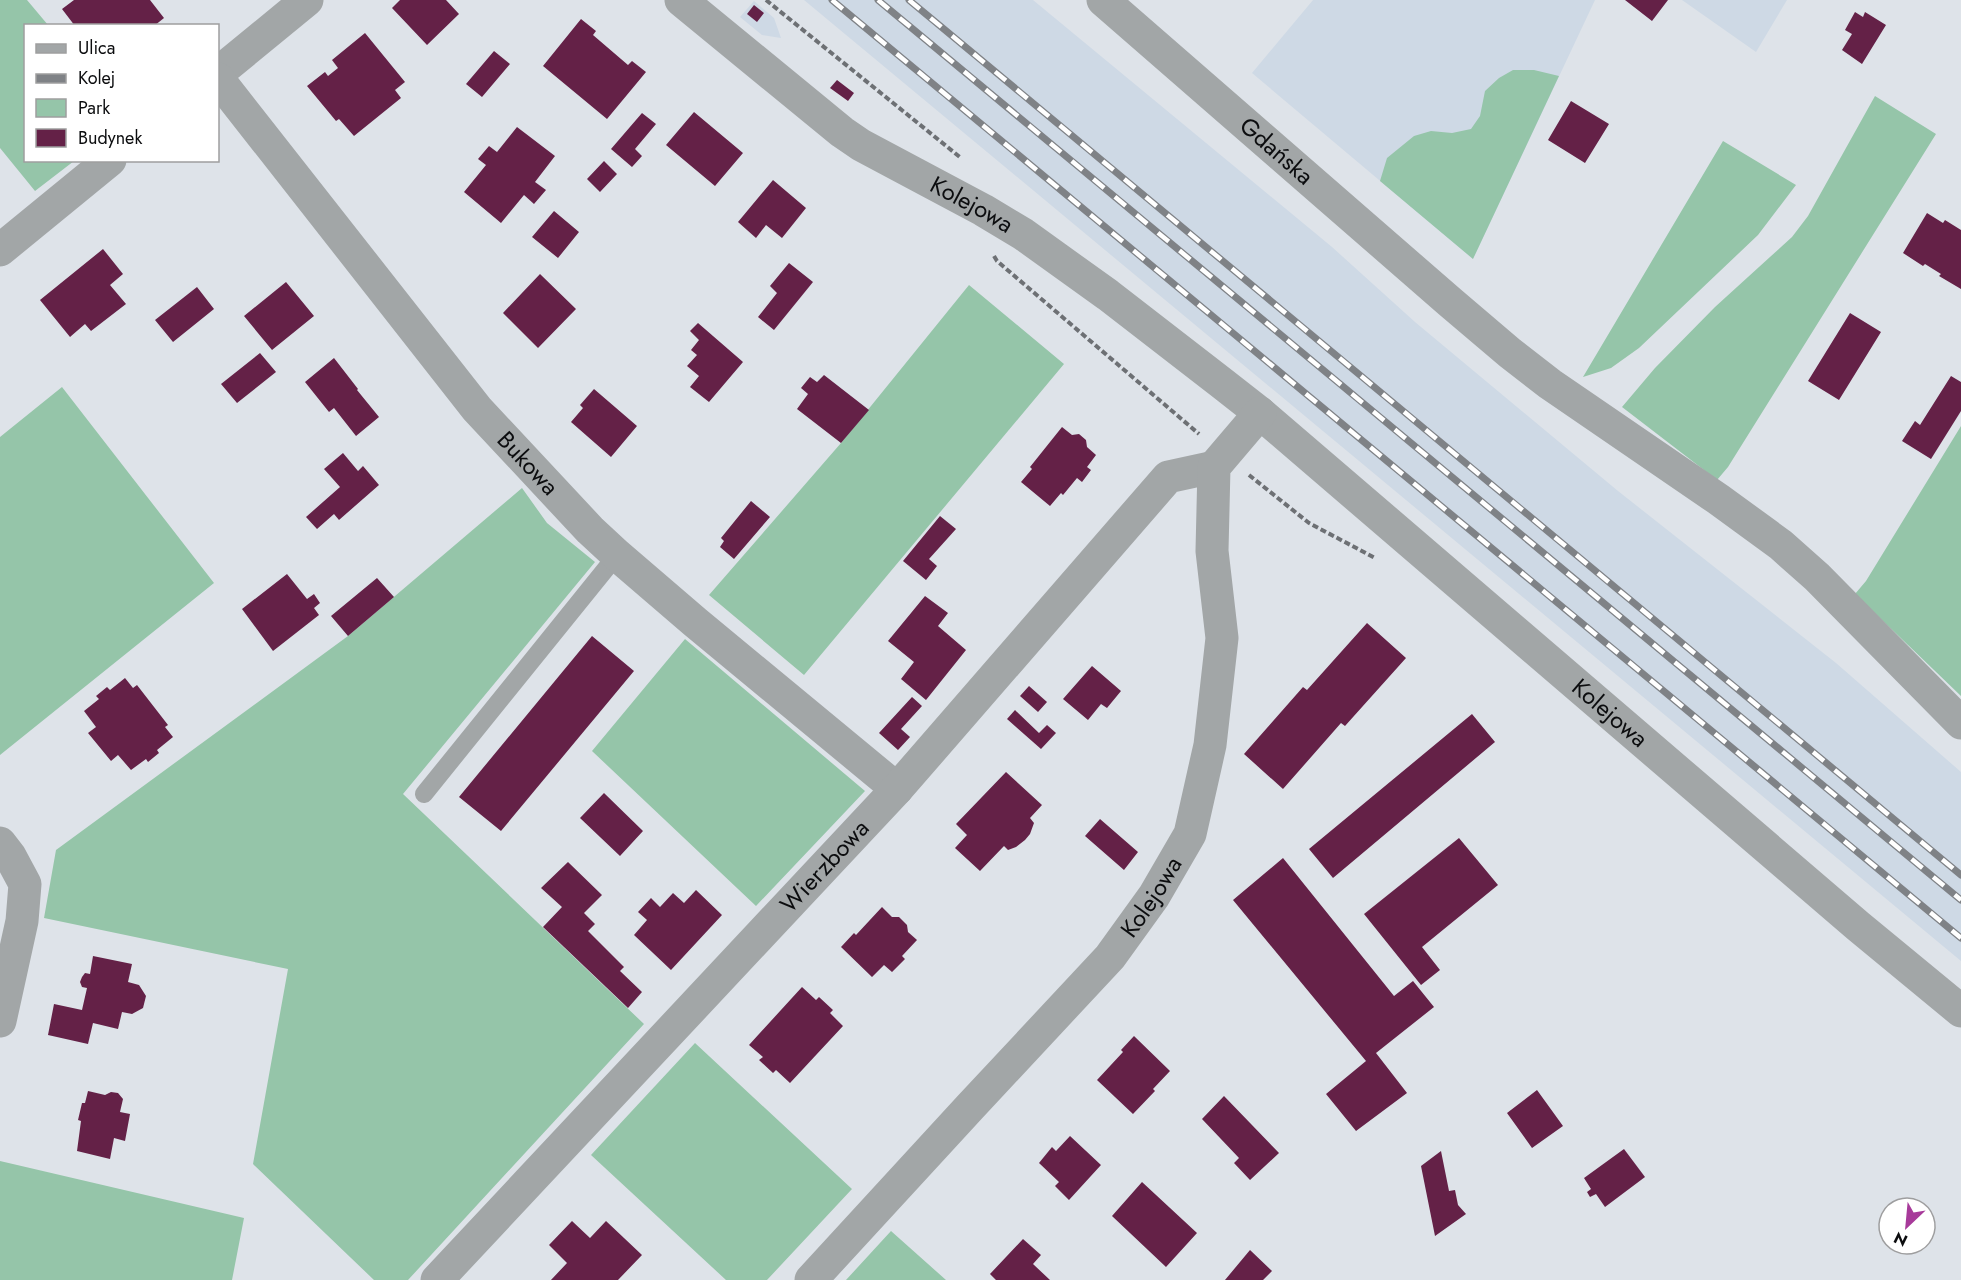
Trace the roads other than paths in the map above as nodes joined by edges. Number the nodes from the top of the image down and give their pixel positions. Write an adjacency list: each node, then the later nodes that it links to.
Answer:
1 (307, 0): 4 (street)
2 (681, 0): 8 (street, Kolejowa)
3 (1103, 0): 11 (street, Gdańska)
4 (219, 72)
5 (219, 80): 10 (street, Bukowa)
6 (108, 162): 7 (street)
7 (0, 250)
8 (1260, 413): 9 (street); 15 (street, Kolejowa)
9 (1214, 467): 12 (street, Wierzbowa); 18 (street, Kolejowa)
10 (617, 555): 12 (street, Bukowa); 13 (lane)
11 (1961, 723)
12 (897, 789): 17 (street, Wierzbowa)
13 (424, 794)
14 (0, 843): 16 (street)
15 (1961, 1011)
16 (0, 1021)
17 (437, 1280)
18 (811, 1280)

